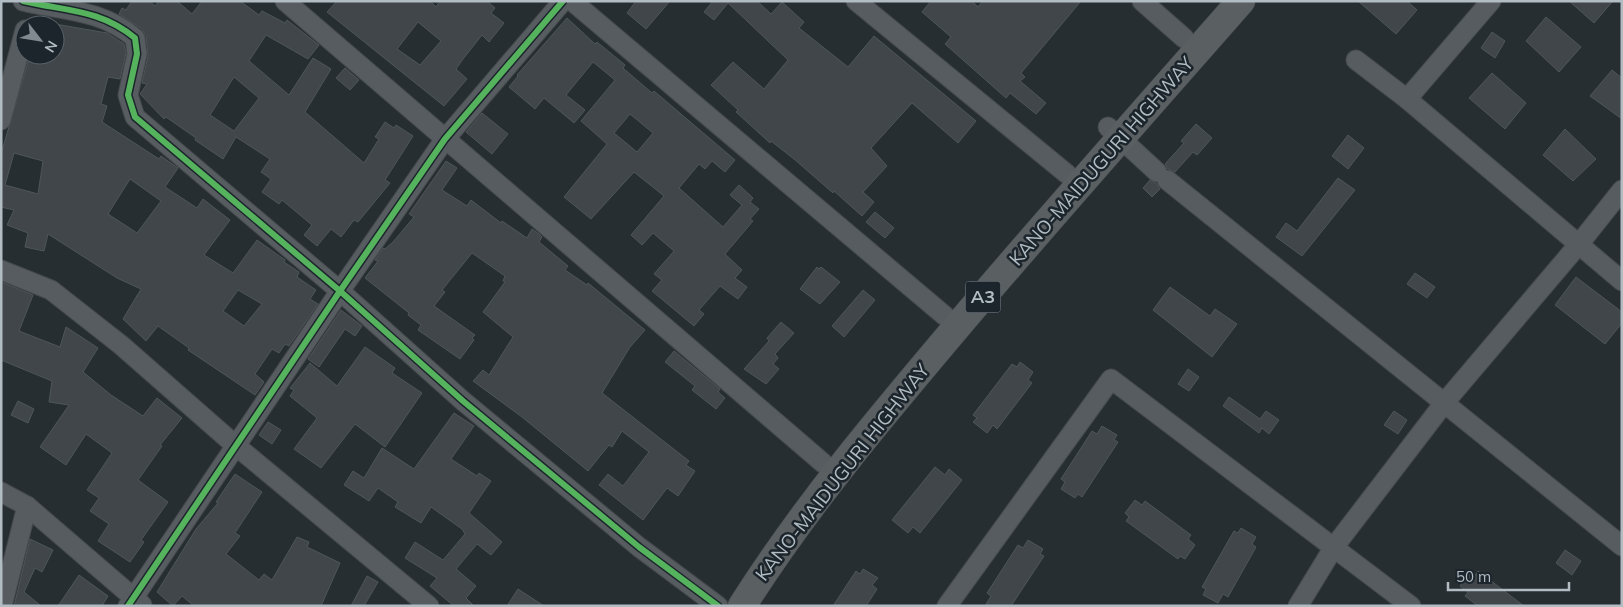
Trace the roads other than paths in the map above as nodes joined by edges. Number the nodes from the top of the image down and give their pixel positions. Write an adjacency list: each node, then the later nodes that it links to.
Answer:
1 (285, 1): 18 (street)
2 (563, 1): 18 (street)
3 (572, 1): 25 (street)
4 (856, 1): 19 (street)
5 (1142, 1): 12 (street)
6 (1218, 1): 12 (highway, KANO-MAIDUGURI HIGHWAY / A3)
7 (1240, 1): 17 (highway, KANO-MAIDUGURI HIGHWAY / A3)
8 (1491, 1): 15 (street)
9 (28, 2): 10 (street); 11 (street)
10 (106, 10): 24 (street)
11 (27, 15)
12 (1184, 38): 17 (highway, KANO-MAIDUGURI HIGHWAY / A3)
13 (1356, 60): 15 (street)
14 (16, 65): 16 (street)
15 (1407, 99): 21 (street)
16 (1, 120)
17 (1114, 133): 19 (highway, KANO-MAIDUGURI HIGHWAY / A3); 26 (street); 37 (highway, KANO-MAIDUGURI HIGHWAY / A3)
18 (445, 139): 24 (street); 28 (street)
19 (1067, 174): 25 (highway, KANO-MAIDUGURI HIGHWAY / A3)
20 (1622, 190): 21 (street)
21 (1579, 244): 23 (street); 26 (street)
22 (1, 270): 27 (street)
23 (1622, 281)
24 (340, 291): 27 (street); 36 (street)
25 (945, 316): 28 (highway, KANO-MAIDUGURI HIGHWAY / A3)
26 (1445, 402): 31 (street); 32 (street)
27 (235, 445): 33 (street); 35 (street)
28 (823, 463): 36 (highway, KANO-MAIDUGURI HIGHWAY / A3)
29 (1, 492): 30 (street)
30 (27, 506): 33 (street); 34 (street)
31 (1622, 546)
32 (1334, 547): 38 (street); 39 (street); 40 (street)
33 (135, 603)
34 (2, 606)
35 (429, 606)
36 (720, 606)
37 (742, 606)
38 (947, 606)
39 (1298, 606)
40 (1411, 606)

